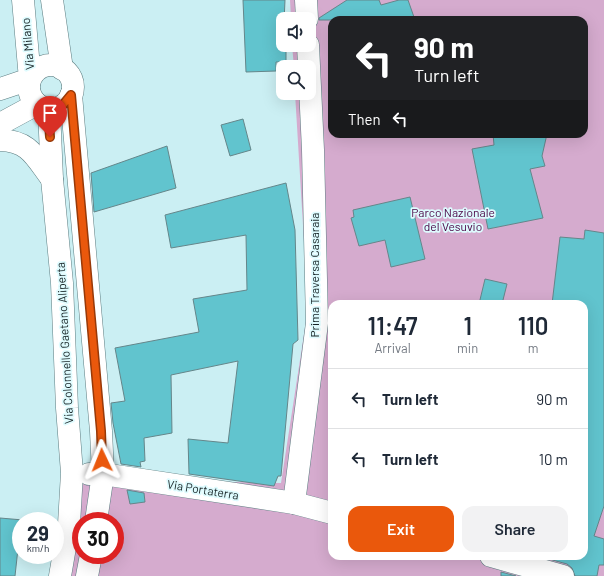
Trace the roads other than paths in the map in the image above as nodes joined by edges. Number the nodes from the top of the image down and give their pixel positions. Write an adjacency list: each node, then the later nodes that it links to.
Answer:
1 (23, 0): 7 (street, Via Milano)
2 (52, 0): 6 (street)
3 (306, 0): 4 (street)
4 (307, 12)
5 (308, 52): 16 (street, Prima Traversa Casaraia)
6 (62, 69): 7 (street); 9 (street)
7 (30, 79): 8 (street, Via Milano); 10 (street)
8 (0, 89)
9 (71, 95): 10 (street); 15 (street)
10 (43, 107): 11 (street); 13 (street, Via Colonnello Gaetano Aliperta)
11 (0, 124)
12 (0, 140): 13 (street)
13 (52, 179): 14 (street, Via Colonnello Gaetano Aliperta)
14 (72, 473): 15 (street, Via Portaterra); 21 (street, Via Colonnello Gaetano Aliperta)
15 (103, 474): 16 (street, Via Portaterra); 17 (street)
16 (294, 504): 18 (street, Via Portaterra)
17 (97, 512)
18 (328, 512)
19 (505, 560): 23 (street)
20 (89, 564): 22 (street)
21 (60, 576)
22 (87, 576)
23 (563, 576)

